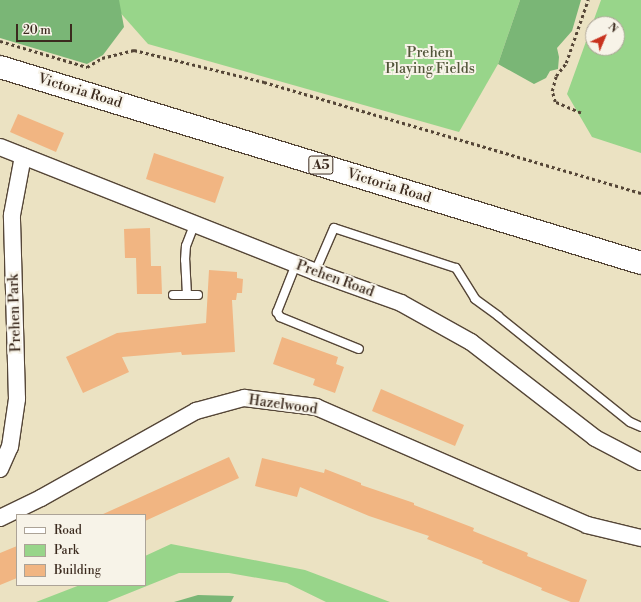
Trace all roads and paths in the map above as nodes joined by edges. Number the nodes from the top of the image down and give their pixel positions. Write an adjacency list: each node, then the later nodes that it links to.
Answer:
1 (588, 0): 4 (path)
2 (0, 41): 7 (path)
3 (0, 67): 9 (highway, Victoria Road / A5)
4 (581, 113)
5 (0, 147): 6 (street, Prehen Road)
6 (23, 156): 8 (street, Prehen Road); 17 (street, Prehen Park)
7 (641, 193)
8 (194, 225): 10 (street, Prehen Road); 14 (lane)
9 (641, 263)
10 (296, 264): 11 (street, Prehen Road); 15 (lane)
11 (315, 272): 16 (lane); 18 (street, Prehen Road)
12 (173, 295): 14 (lane)
13 (198, 295): 14 (lane)
14 (186, 296)
15 (359, 349)
16 (641, 427)
17 (5, 446): 19 (street, Prehen Park)
18 (641, 462)
19 (0, 469)
20 (0, 518): 21 (street, Hazelwood)
21 (641, 538)

